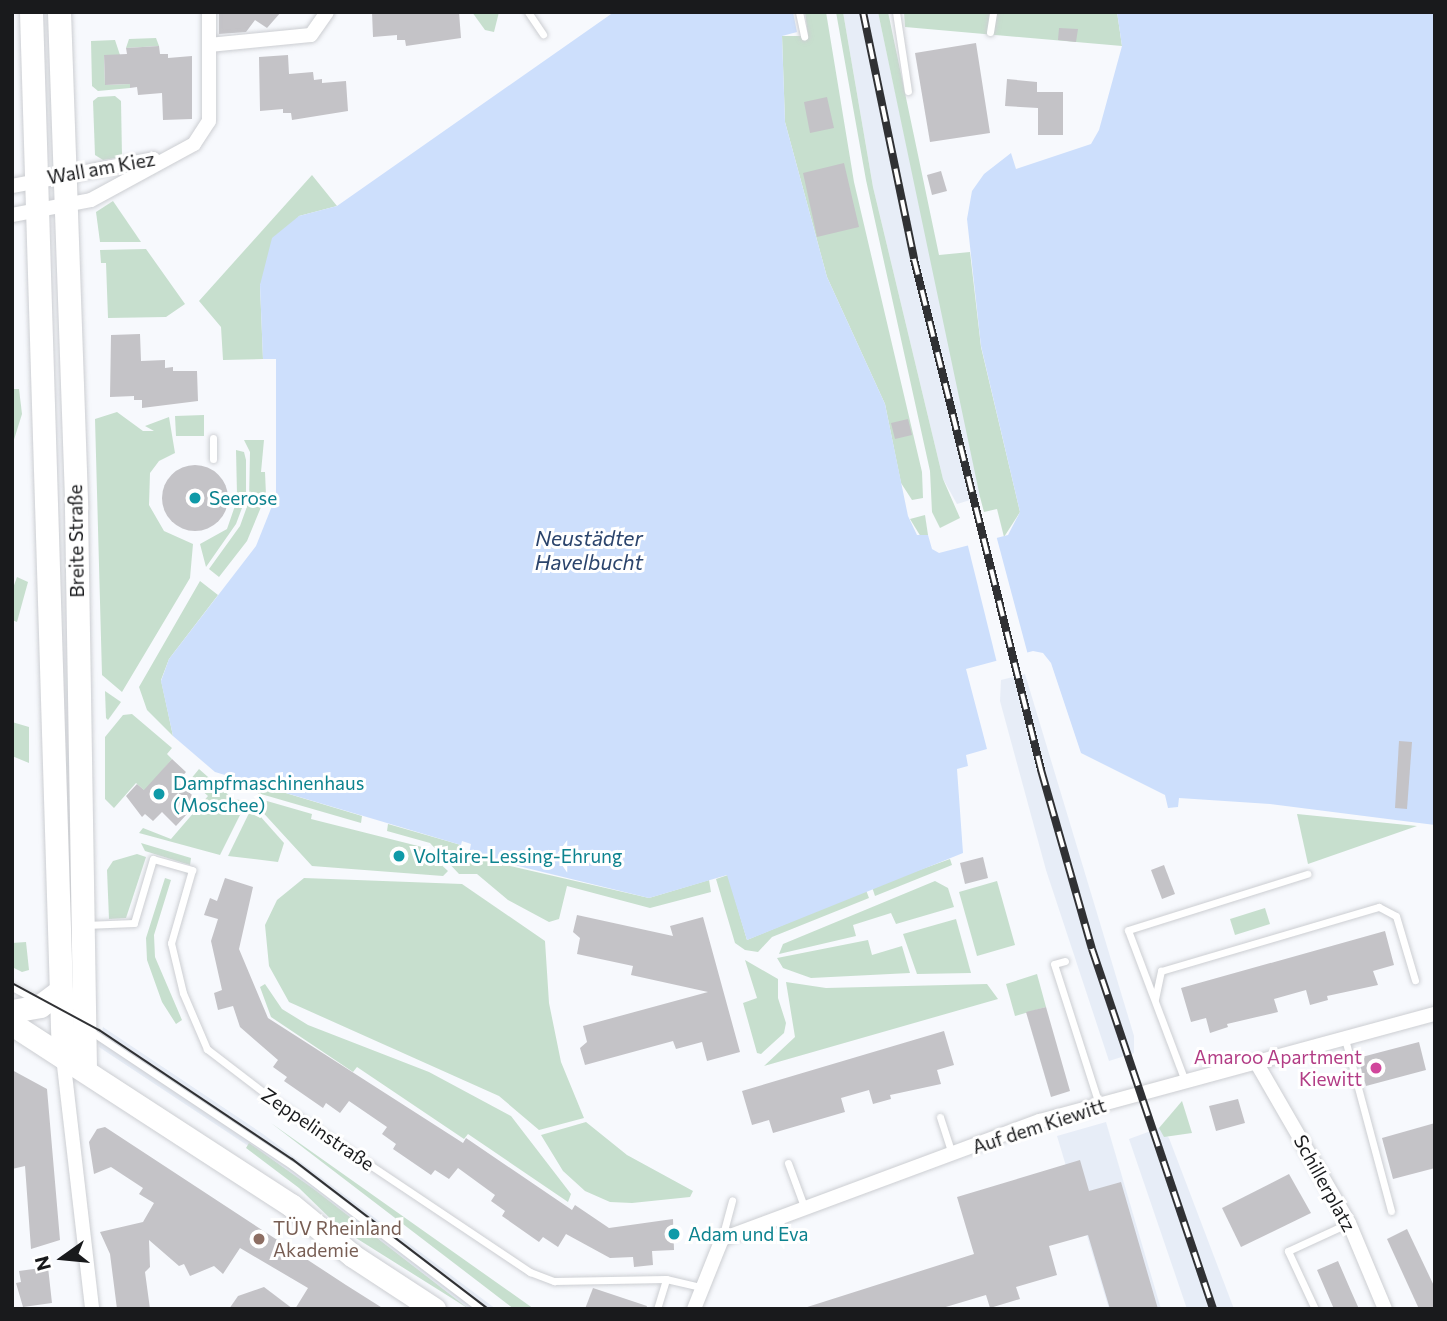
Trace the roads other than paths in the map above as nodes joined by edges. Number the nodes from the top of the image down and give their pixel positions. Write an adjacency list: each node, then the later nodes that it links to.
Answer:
1 (31, 12): 16 (main road, Breite Straße)
2 (59, 12): 15 (main road, Breite Straße)
3 (209, 12): 12 (street)
4 (327, 12): 12 (street)
5 (528, 12): 10 (lane)
6 (800, 12): 11 (lane)
7 (896, 12): 13 (lane)
8 (993, 12): 9 (lane)
9 (990, 32)
10 (543, 33)
11 (804, 36)
12 (209, 45): 14 (street, Wall am Kiez)
13 (908, 91)
14 (165, 157): 15 (street, Wall am Kiez); 18 (street, Wall am Kiez)
15 (65, 176): 16 (street, Wall am Kiez); 18 (main road, Breite Straße)
16 (37, 179): 17 (street, Wall am Kiez); 19 (main road, Breite Straße)
17 (12, 186)
18 (66, 205): 19 (street, Wall am Kiez); 24 (main road, Breite Straße)
19 (38, 210): 20 (street, Wall am Kiez); 29 (main road, Breite Straße)
20 (12, 215)
21 (213, 438): 22 (lane)
22 (213, 459)
23 (1307, 874): 28 (lane)
24 (84, 925): 33 (main road, Breite Straße); 48 (lane, Zeppelinstraße)
25 (1065, 961): 39 (lane)
26 (1415, 980): 28 (lane)
27 (12, 986): 29 (lane)
28 (1155, 1004): 38 (lane)
29 (53, 1009): 30 (main road); 33 (lane); 35 (main road, Breite Straße)
30 (12, 1011)
31 (1435, 1014): 34 (street, Auf dem Kiewitt)
32 (12, 1024): 35 (main road)
33 (86, 1028): 37 (main road, Breite Straße); 52 (lane)
34 (1345, 1038): 36 (street, Auf dem Kiewitt); 45 (lane)
35 (63, 1057): 37 (main road); 50 (street)
36 (1256, 1062): 38 (street, Auf dem Kiewitt); 46 (street, Schillerplatz)
37 (85, 1070): 51 (main road)
38 (1185, 1083): 39 (street, Auf dem Kiewitt)
39 (1100, 1105): 41 (street, Auf dem Kiewitt)
40 (940, 1117): 41 (lane)
41 (953, 1154): 44 (street, Auf dem Kiewitt)
42 (788, 1163): 44 (lane)
43 (732, 1199): 47 (lane)
44 (805, 1210): 47 (street, Auf dem Kiewitt)
45 (1391, 1211)
46 (1349, 1223): 55 (lane); 56 (street, Schillerplatz)
47 (722, 1239): 49 (street)
48 (666, 1279): 49 (lane, Zeppelinstraße); 53 (lane)
49 (703, 1287): 54 (street)
50 (90, 1308)
51 (433, 1309)
52 (481, 1309)
53 (657, 1309)
54 (694, 1309)
55 (1315, 1309)
56 (1385, 1309)

